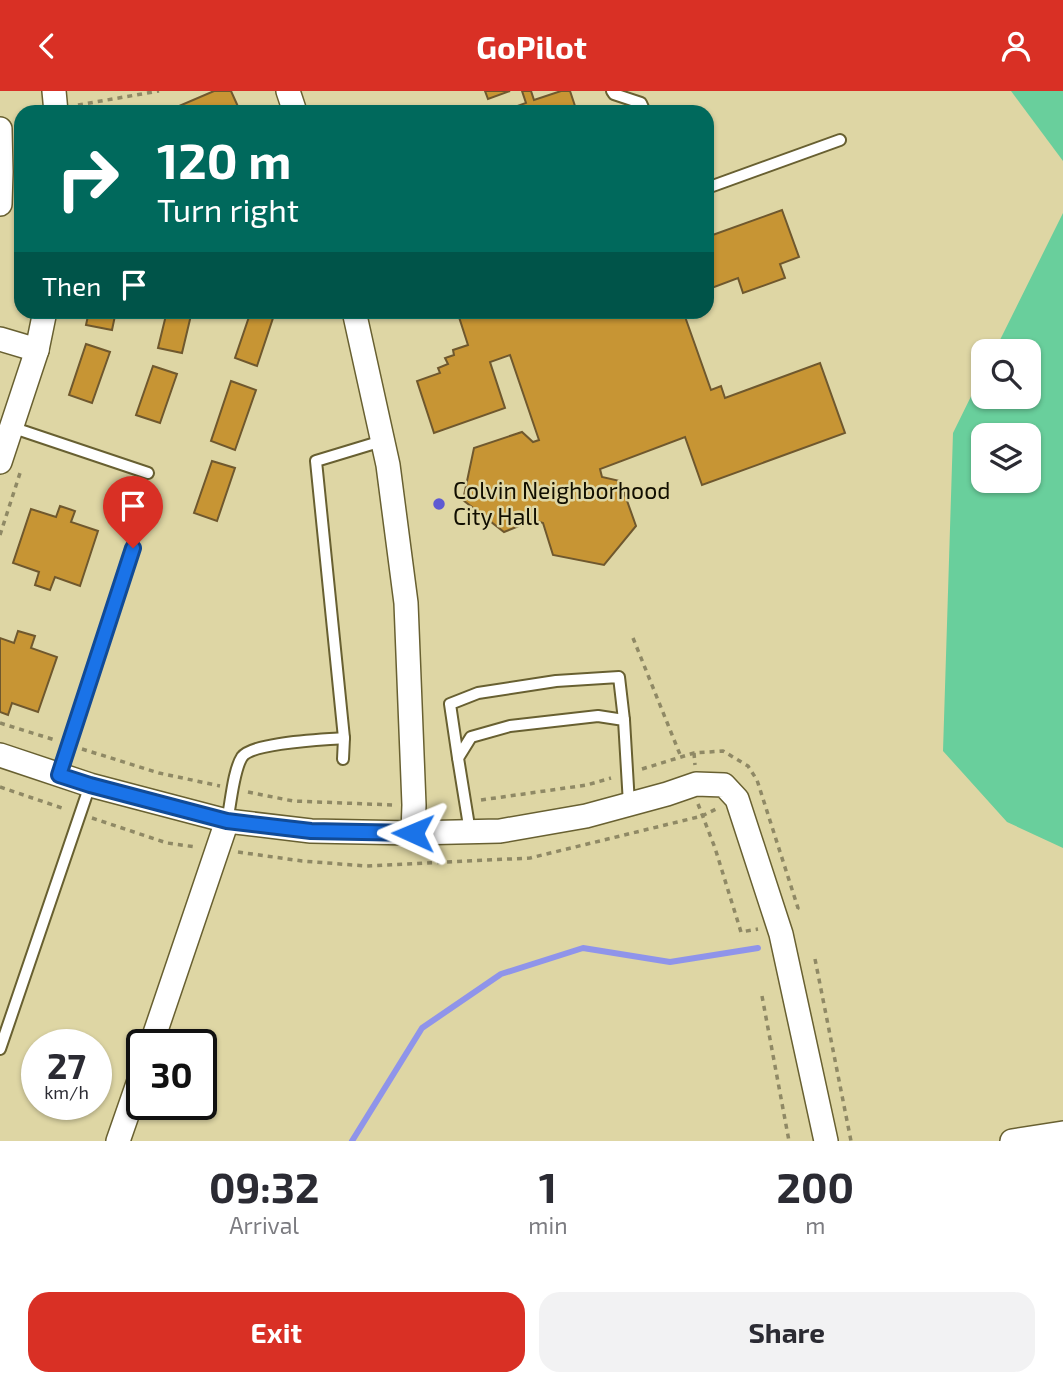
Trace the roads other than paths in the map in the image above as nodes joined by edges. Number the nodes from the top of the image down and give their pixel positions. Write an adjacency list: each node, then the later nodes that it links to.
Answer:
1 (612, 91): 2 (lane)
2 (642, 105)
3 (0, 129): 6 (street)
4 (840, 140): 5 (lane)
5 (714, 185)
6 (0, 204)
7 (43, 319): 10 (street)
8 (356, 319): 12 (street)
9 (0, 339): 10 (street)
10 (37, 350): 11 (street)
11 (11, 427): 13 (street); 14 (lane)
12 (382, 441): 17 (lane); 26 (street)
13 (0, 462)
14 (148, 473)
15 (133, 548): 21 (lane)
16 (624, 720): 19 (lane); 19 (lane); 23 (lane)
17 (344, 738): 20 (lane); 24 (lane)
18 (0, 755): 21 (street)
19 (458, 758): 25 (lane)
20 (343, 759)
21 (59, 775): 22 (street)
22 (90, 785): 24 (street); 28 (lane)
23 (629, 804): 25 (street); 32 (street)
24 (227, 821): 26 (street); 27 (street)
25 (470, 832): 26 (street)
26 (413, 833)
27 (156, 1029)
28 (0, 1049)
29 (126, 1118): 31 (street)
30 (1063, 1133): 33 (street)
31 (118, 1141)
32 (826, 1141)
33 (1012, 1141)

